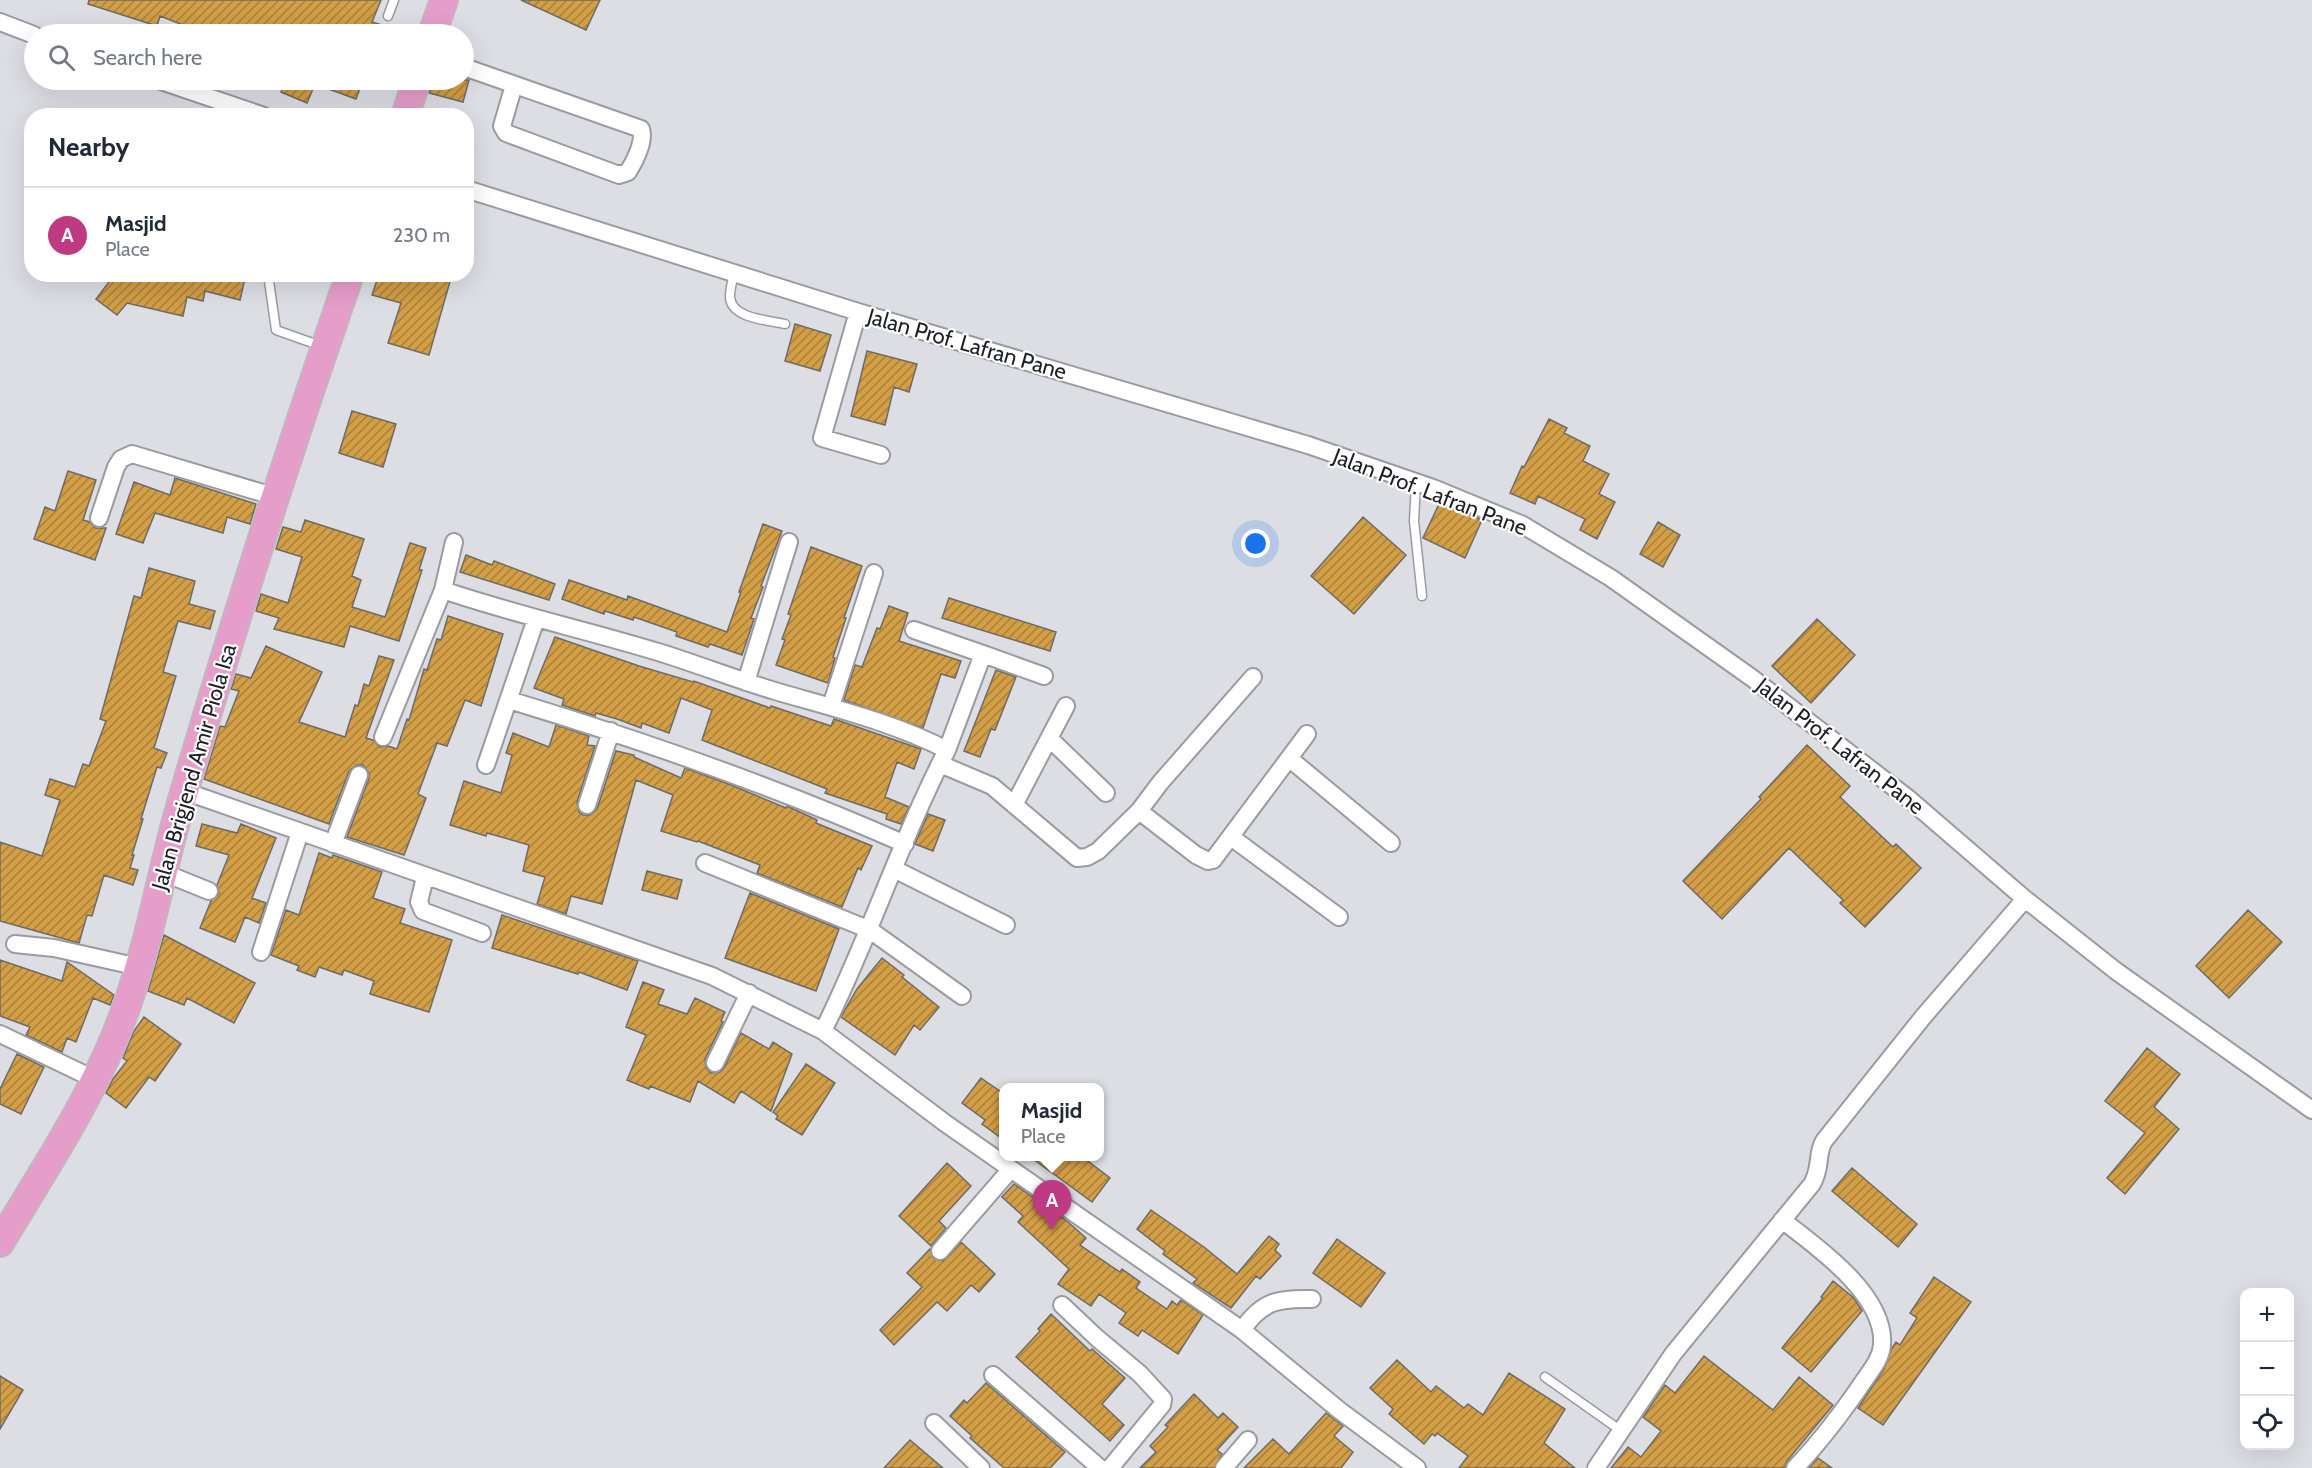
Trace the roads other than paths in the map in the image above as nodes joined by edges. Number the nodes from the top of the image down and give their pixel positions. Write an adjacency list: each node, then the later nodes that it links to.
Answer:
1 (394, 0): 3 (lane)
2 (444, 0): 5 (main road)
3 (388, 15)
4 (0, 22): 6 (street)
5 (436, 24)
6 (24, 31)
7 (474, 70): 8 (street)
8 (514, 84): 8 (street)
9 (183, 90): 11 (street)
10 (414, 90): 12 (main road)
11 (228, 108)
12 (408, 108)
13 (474, 191): 14 (street, Jalan Prof. Lafran Pane)
14 (734, 272): 17 (street, Jalan Prof. Lafran Pane); 18 (lane)
15 (269, 282): 19 (lane)
16 (347, 282): 19 (main road, Jalan Brigjend Amir Piola Isa)
17 (858, 312): 20 (street); 21 (street, Jalan Prof. Lafran Pane)
18 (785, 324)
19 (325, 347): 22 (main road, Jalan Brigjend Amir Piola Isa)
20 (881, 455)
21 (1416, 483): 28 (lane); 61 (street, Jalan Prof. Lafran Pane)
22 (276, 497): 23 (street); 46 (main road, Jalan Brigjend Amir Piola Isa)
23 (99, 518)
24 (454, 542): 27 (street)
25 (789, 542): 34 (street)
26 (874, 573): 36 (street)
27 (442, 590): 29 (street); 40 (street)
28 (1422, 596)
29 (536, 619): 34 (street); 35 (street)
30 (914, 630): 31 (street)
31 (983, 654): 32 (street); 42 (street)
32 (1044, 676)
33 (1253, 677): 50 (street)
34 (746, 682): 36 (street)
35 (509, 700): 38 (street); 44 (street)
36 (831, 706): 42 (street)
37 (1066, 706): 41 (street)
38 (610, 731): 48 (street); 55 (street)
39 (1307, 734): 43 (street)
40 (382, 737)
41 (1049, 738): 47 (street); 49 (street)
42 (943, 757): 49 (street); 55 (street)
43 (1290, 759): 52 (street); 53 (street)
44 (486, 765)
45 (359, 775): 54 (street)
46 (184, 791): 51 (street); 58 (main road, Jalan Brigjend Amir Piola Isa)
47 (1106, 793)
48 (587, 805)
49 (1014, 805): 50 (street)
50 (1139, 811): 52 (street)
51 (300, 832): 54 (street); 67 (street)
52 (1231, 837): 62 (street)
53 (1391, 843)
54 (333, 844): 59 (street)
55 (905, 844): 57 (street)
56 (705, 863): 64 (street)
57 (894, 868): 63 (street); 64 (street)
58 (162, 872): 60 (street); 68 (main road, Jalan Brigjend Amir Piola Isa)
59 (425, 877): 65 (street); 69 (street)
60 (209, 891)
61 (2025, 899): 75 (street, Jalan Prof. Lafran Pane); 79 (street)
62 (1339, 917)
63 (1006, 925)
64 (870, 930): 70 (street); 71 (street)
65 (482, 933)
66 (15, 944): 68 (street)
67 (261, 952)
68 (139, 967): 74 (main road, Jalan Brigjend Amir Piola Isa)
69 (749, 993): 71 (street); 73 (street)
70 (962, 996)
71 (824, 1031): 76 (street)
72 (0, 1034): 74 (street)
73 (716, 1063)
74 (94, 1079): 80 (main road, Jalan Brigjend Amir Piola Isa)
75 (2312, 1110)
76 (999, 1161)
77 (1000, 1161): 78 (street)
78 (1011, 1169): 81 (street); 84 (street)
79 (1782, 1220): 88 (street); 96 (street)
80 (0, 1243)
81 (940, 1251)
82 (1312, 1299): 84 (street)
83 (1062, 1305): 92 (street)
84 (1242, 1330): 94 (street)
85 (993, 1375): 91 (street)
86 (1545, 1377): 88 (lane)
87 (934, 1423): 90 (street)
88 (1620, 1430): 95 (street)
89 (1248, 1440): 93 (street)
90 (981, 1468)
91 (1100, 1468)
92 (1110, 1468)
93 (1224, 1468)
94 (1418, 1468)
95 (1596, 1468)
96 (1795, 1468)

